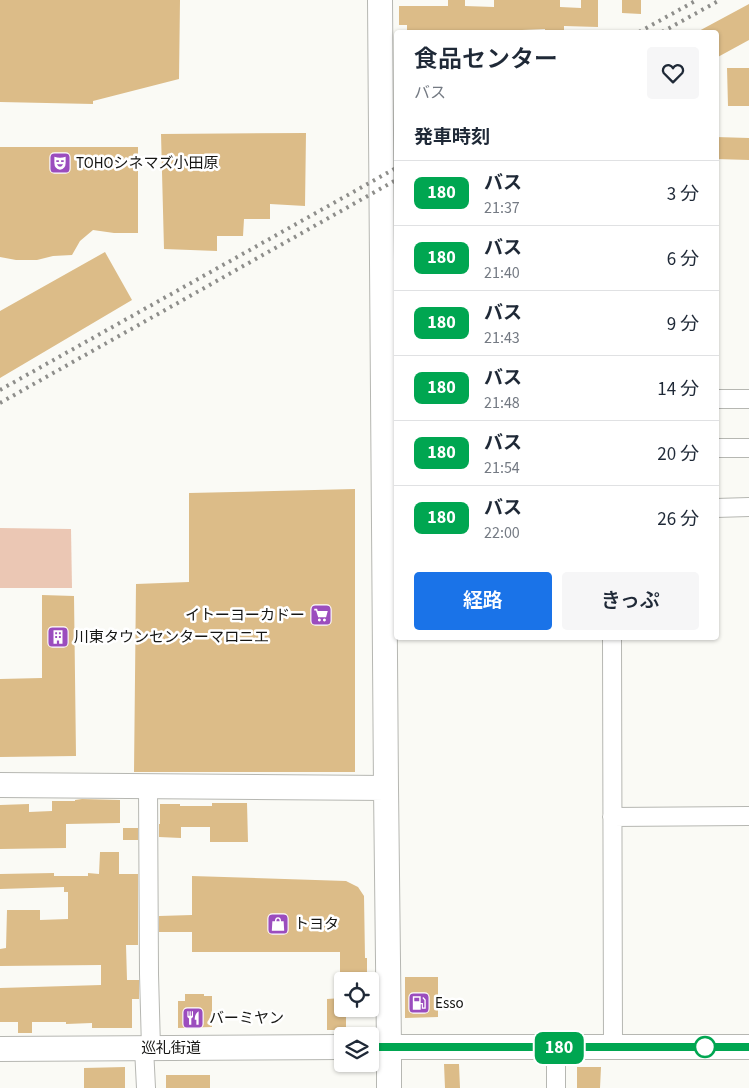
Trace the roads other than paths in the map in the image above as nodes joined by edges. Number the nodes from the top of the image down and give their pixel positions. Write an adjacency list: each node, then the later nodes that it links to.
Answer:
1 (380, 0): 11 (street)
2 (719, 399): 3 (street)
3 (749, 399)
4 (719, 448): 5 (street)
5 (749, 448)
6 (749, 507): 7 (street)
7 (719, 508)
8 (612, 640): 13 (street)
9 (0, 785): 10 (street)
10 (148, 787): 11 (street); 17 (street)
11 (386, 788): 15 (street)
12 (749, 816): 13 (street)
13 (612, 817): 19 (street)
14 (334, 1047): 17 (street, 巡礼街道)
15 (380, 1047): 18 (street); 22 (street)
16 (749, 1047): 19 (street)
17 (148, 1048): 20 (street, 巡礼街道); 21 (street)
18 (556, 1048): 19 (street); 23 (street)
19 (613, 1048)
20 (0, 1049)
21 (146, 1088)
22 (389, 1088)
23 (556, 1088)

